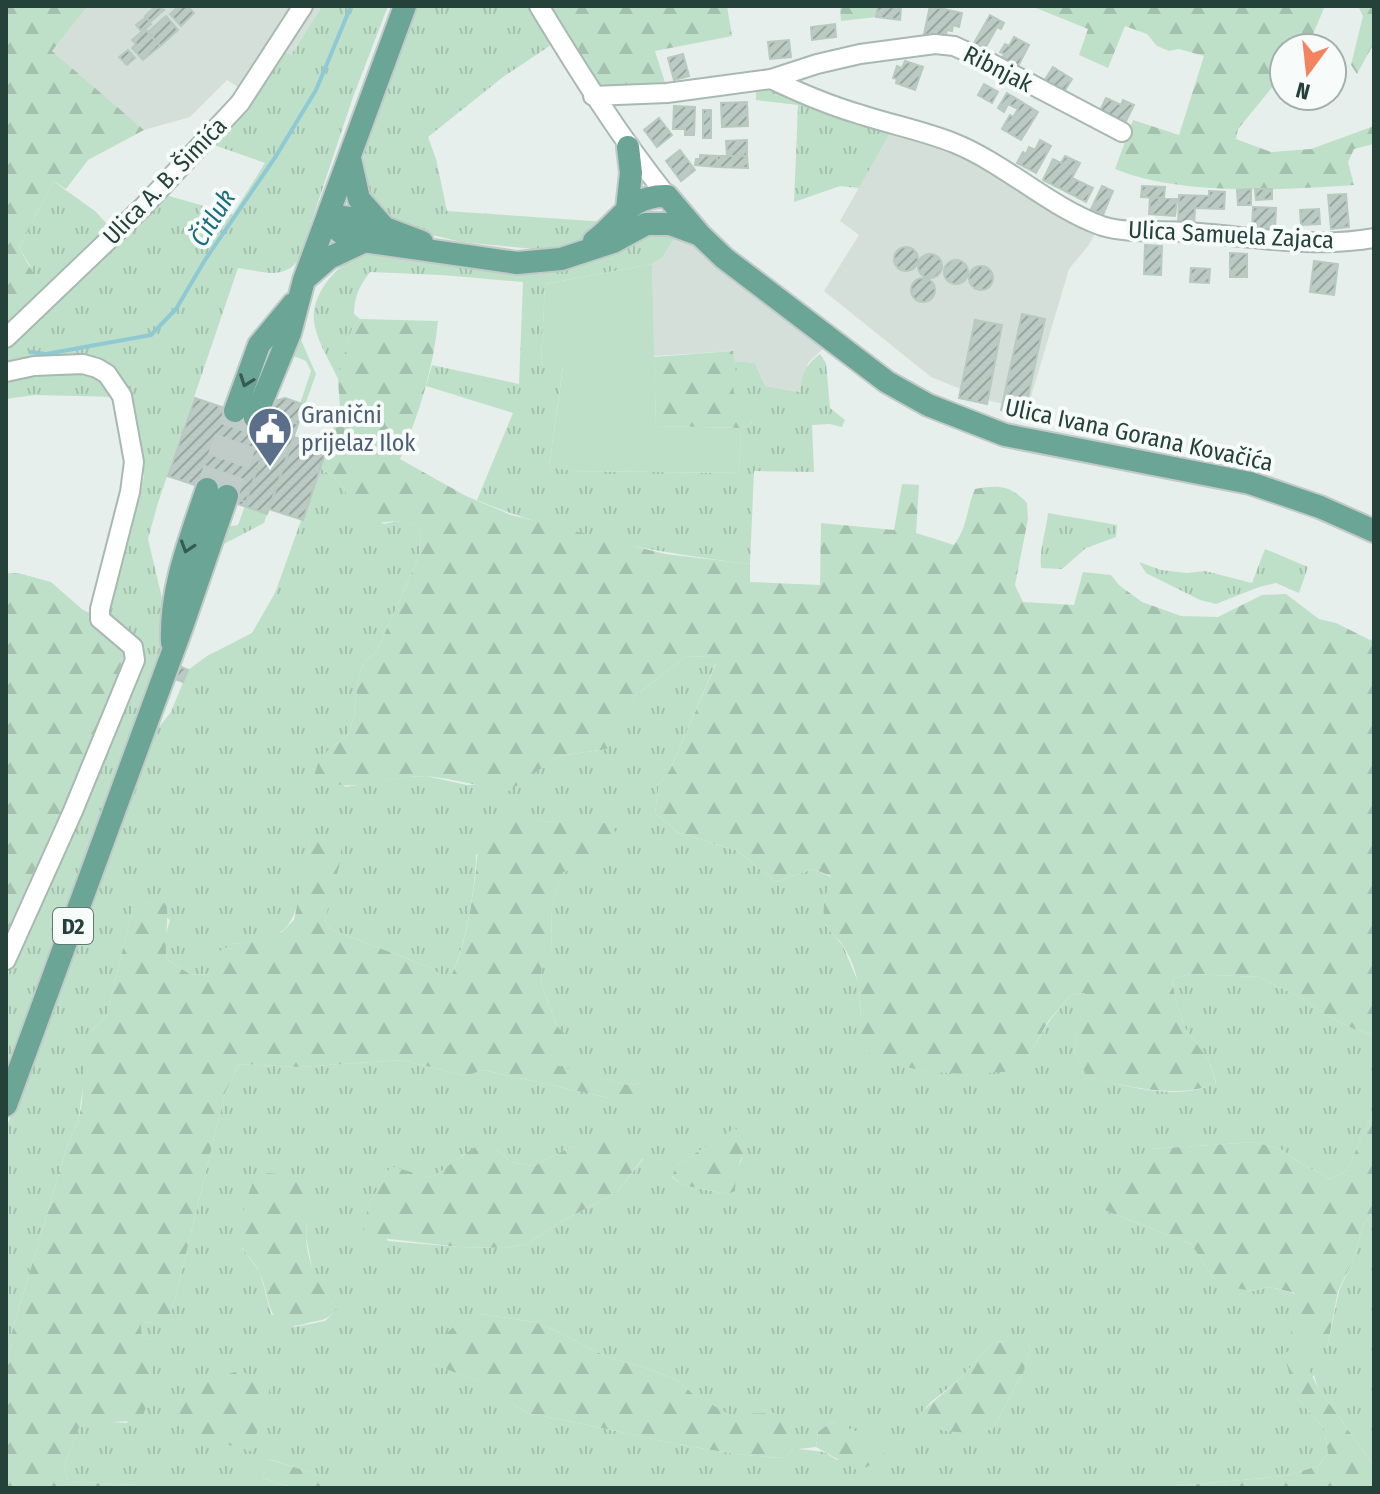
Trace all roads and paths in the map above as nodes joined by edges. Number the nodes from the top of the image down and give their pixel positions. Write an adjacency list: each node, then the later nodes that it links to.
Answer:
1 (303, 6): 20 (street, Ulica A. B. Šimića)
2 (405, 6): 8 (main road)
3 (539, 6): 5 (street, Ulica Ivana Gorana Kovačića)
4 (771, 79): 5 (street); 6 (street, Ribnjak); 15 (street, Ulica Samuela Zajaca)
5 (593, 96): 7 (street, Ulica Ivana Gorana Kovačića)
6 (1122, 132)
7 (628, 147): 9 (street, Ulica Ivana Gorana Kovačića); 10 (main road)
8 (350, 159): 11 (main road); 13 (main road)
9 (667, 196): 10 (main road); 12 (main road); 14 (main road, Ulica Ivana Gorana Kovačića)
10 (627, 209): 18 (main road)
11 (328, 215): 13 (main road); 16 (main road); 19 (main road)
12 (646, 224): 14 (main road); 18 (main road)
13 (384, 226): 17 (main road)
14 (701, 236): 24 (main road, Ulica Ivana Gorana Kovačića)
15 (1374, 238)
16 (363, 242): 17 (main road); 19 (main road)
17 (445, 252): 18 (main road)
18 (579, 253)
19 (302, 286): 22 (main road)
20 (6, 338)
21 (6, 372): 25 (street)
22 (245, 415)
23 (217, 493): 26 (main road, D2)
24 (1374, 531)
25 (6, 960)
26 (6, 1105)

